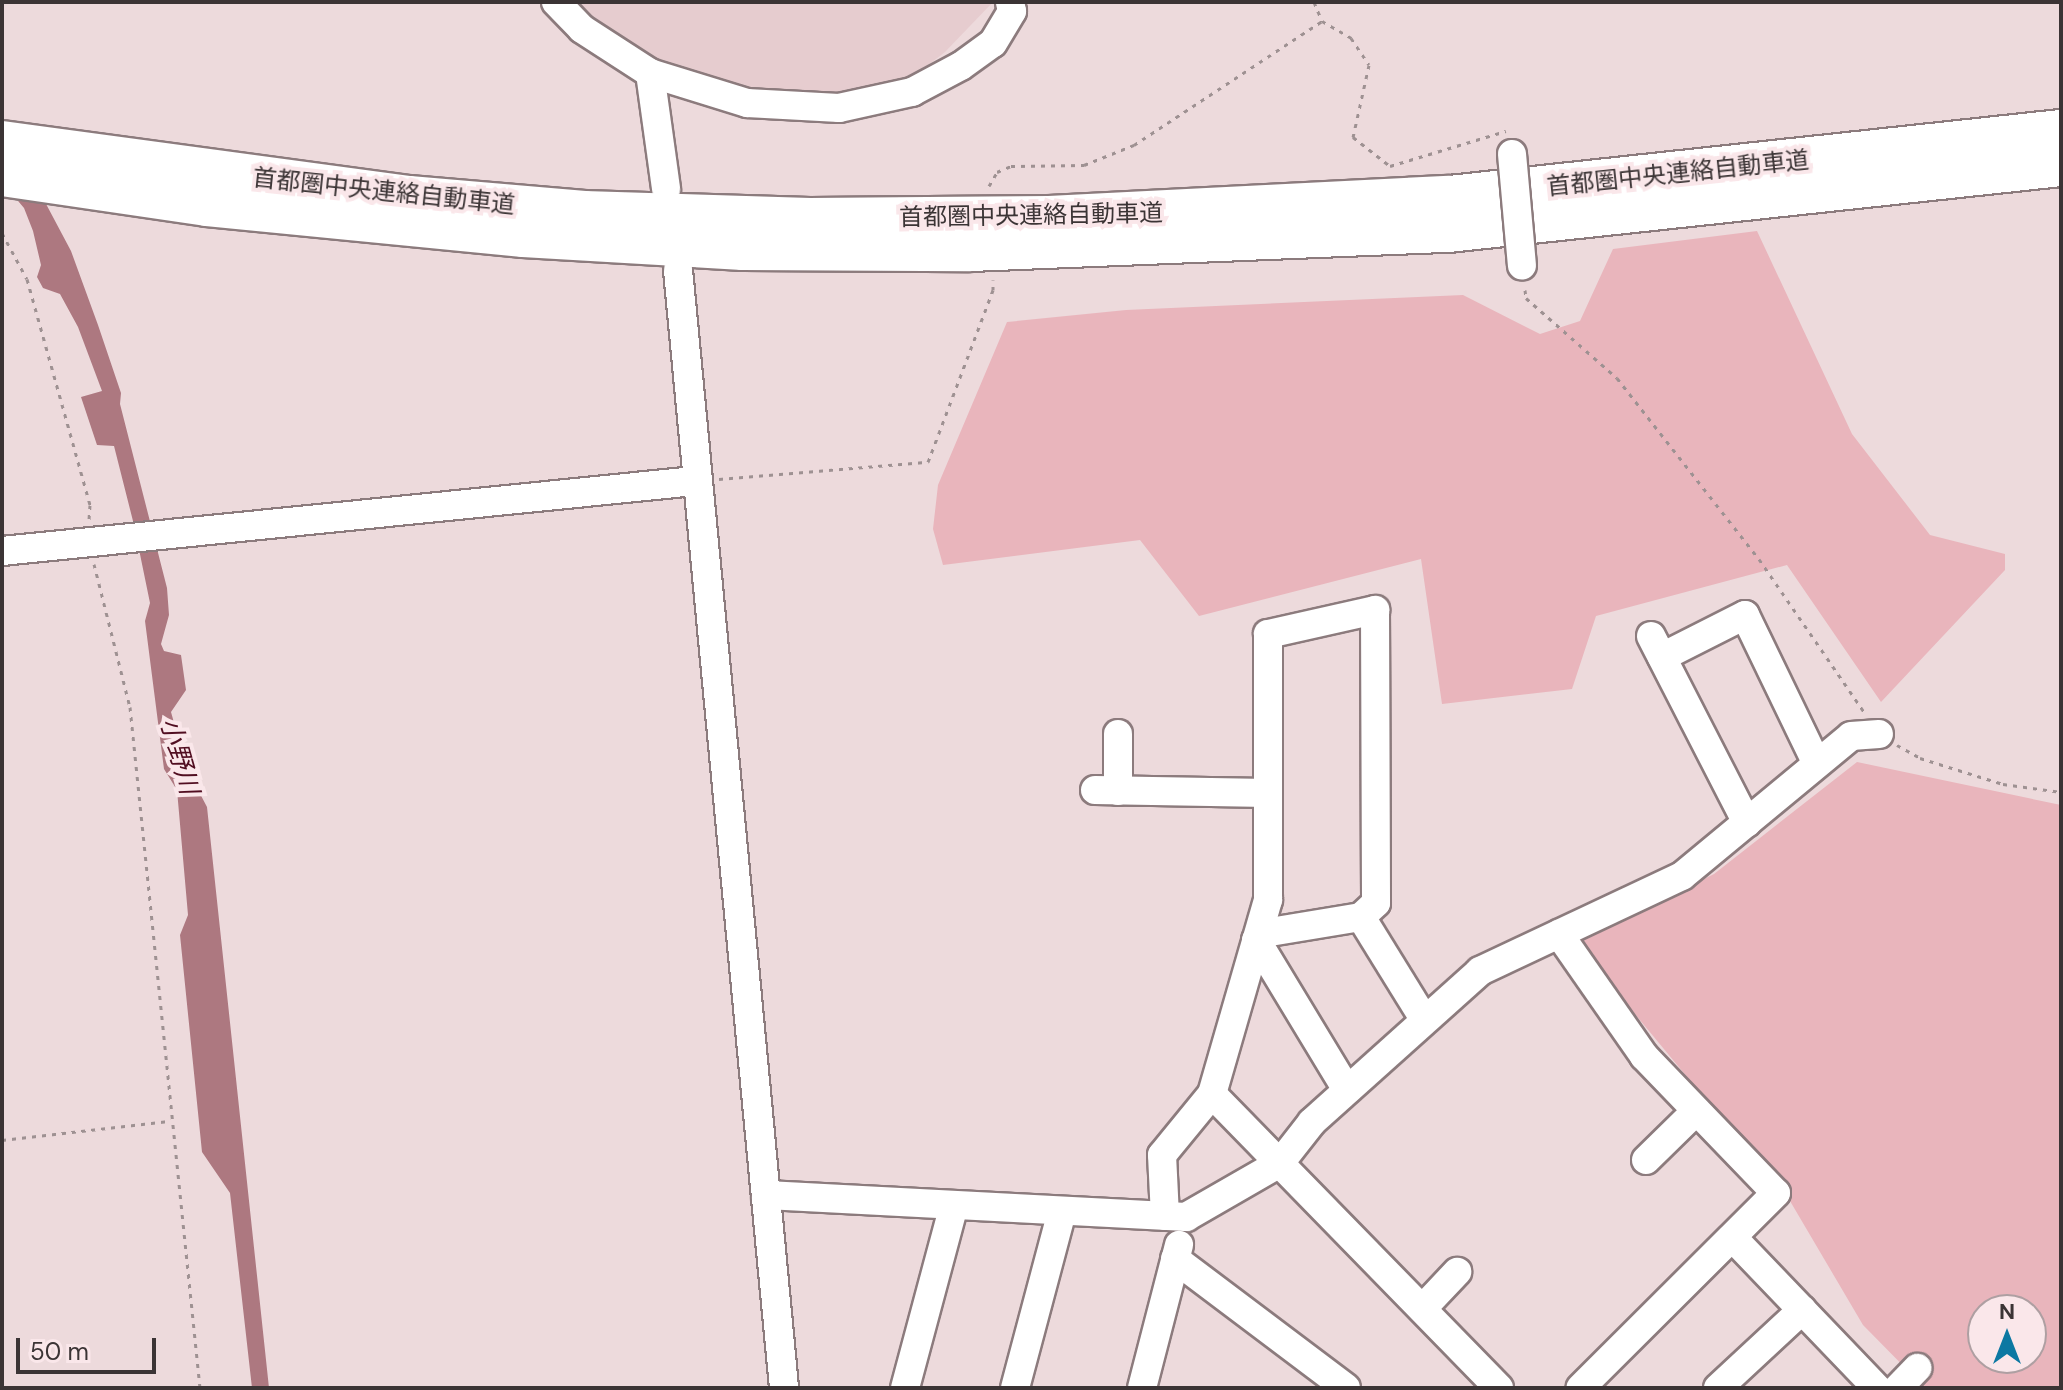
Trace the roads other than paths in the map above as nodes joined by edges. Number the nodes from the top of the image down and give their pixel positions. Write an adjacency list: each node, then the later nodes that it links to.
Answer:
1 (556, 2): 3 (street)
2 (1010, 2): 3 (street)
3 (650, 73): 10 (street)
4 (2061, 130): 9 (highway, 首都圏中央連絡自動車道)
5 (2, 141): 9 (highway, 首都圏中央連絡自動車道)
6 (1512, 154): 11 (street, bridge)
7 (2061, 166): 9 (highway, 首都圏中央連絡自動車道)
8 (2, 176): 9 (highway, 首都圏中央連絡自動車道)
9 (208, 189)
10 (666, 189)
11 (1522, 266)
12 (678, 270): 13 (street)
13 (695, 481): 14 (street); 29 (street)
14 (2, 551)
15 (1118, 734): 18 (street)
16 (1879, 734): 17 (street)
17 (1817, 764): 19 (street); 19 (street)
18 (1268, 793): 20 (street); 22 (street)
19 (1747, 823): 21 (street)
20 (1361, 917): 22 (street); 23 (street)
21 (1559, 934): 23 (street); 26 (street)
22 (1256, 940): 24 (street); 25 (street)
23 (1424, 1019): 24 (street)
24 (1347, 1090): 28 (street)
25 (1212, 1094): 28 (street); 32 (street)
26 (1696, 1111): 27 (street); 33 (street)
27 (1646, 1160)
28 (1280, 1163): 32 (street); 36 (street)
29 (766, 1195): 30 (street); 38 (street)
30 (954, 1205): 31 (street); 39 (street)
31 (1062, 1211): 32 (street); 40 (street)
32 (1176, 1216): 34 (street)
33 (1733, 1238): 37 (street); 44 (street)
34 (1175, 1259): 41 (street); 42 (street)
35 (1457, 1272): 36 (street)
36 (1423, 1308): 43 (street)
37 (1802, 1310): 45 (street); 46 (street)
38 (784, 1388)
39 (905, 1388)
40 (1015, 1388)
41 (1142, 1388)
42 (1346, 1388)
43 (1499, 1388)
44 (1580, 1388)
45 (1718, 1388)
46 (1877, 1388)

